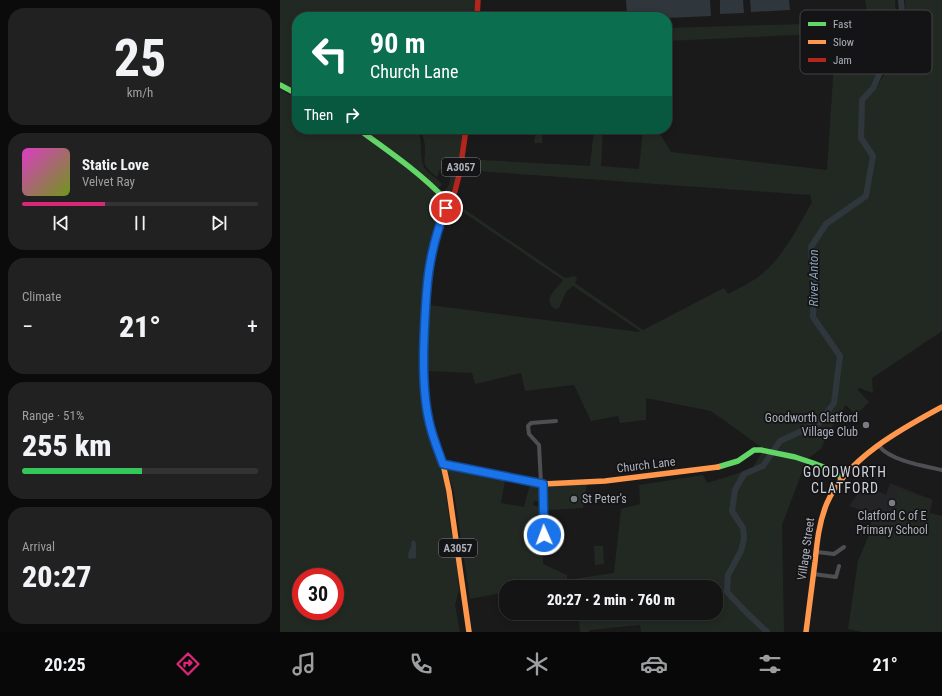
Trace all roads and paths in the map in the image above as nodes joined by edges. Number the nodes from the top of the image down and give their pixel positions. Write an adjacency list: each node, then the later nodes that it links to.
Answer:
1 (478, 0): 2 (street)
2 (477, 12)
3 (280, 85): 4 (street)
4 (292, 91)
5 (365, 134): 7 (street)
6 (465, 134): 7 (street, A3057)
7 (449, 203): 11 (street, A3057)
8 (942, 406): 10 (street, Village Street)
9 (556, 421): 14 (street)
10 (879, 446): 12 (street); 13 (street, Village Street)
11 (443, 464): 14 (street, Church Lane); 20 (street, A3057)
12 (942, 470)
13 (842, 479): 14 (street, Church Lane); 17 (street, Village Street)
14 (542, 484): 15 (street)
15 (555, 541)
16 (844, 547): 17 (street)
17 (816, 552): 19 (street, Village Street)
18 (839, 566): 19 (street)
19 (813, 574): 21 (street, Village Street)
20 (469, 632)
21 (806, 632)

